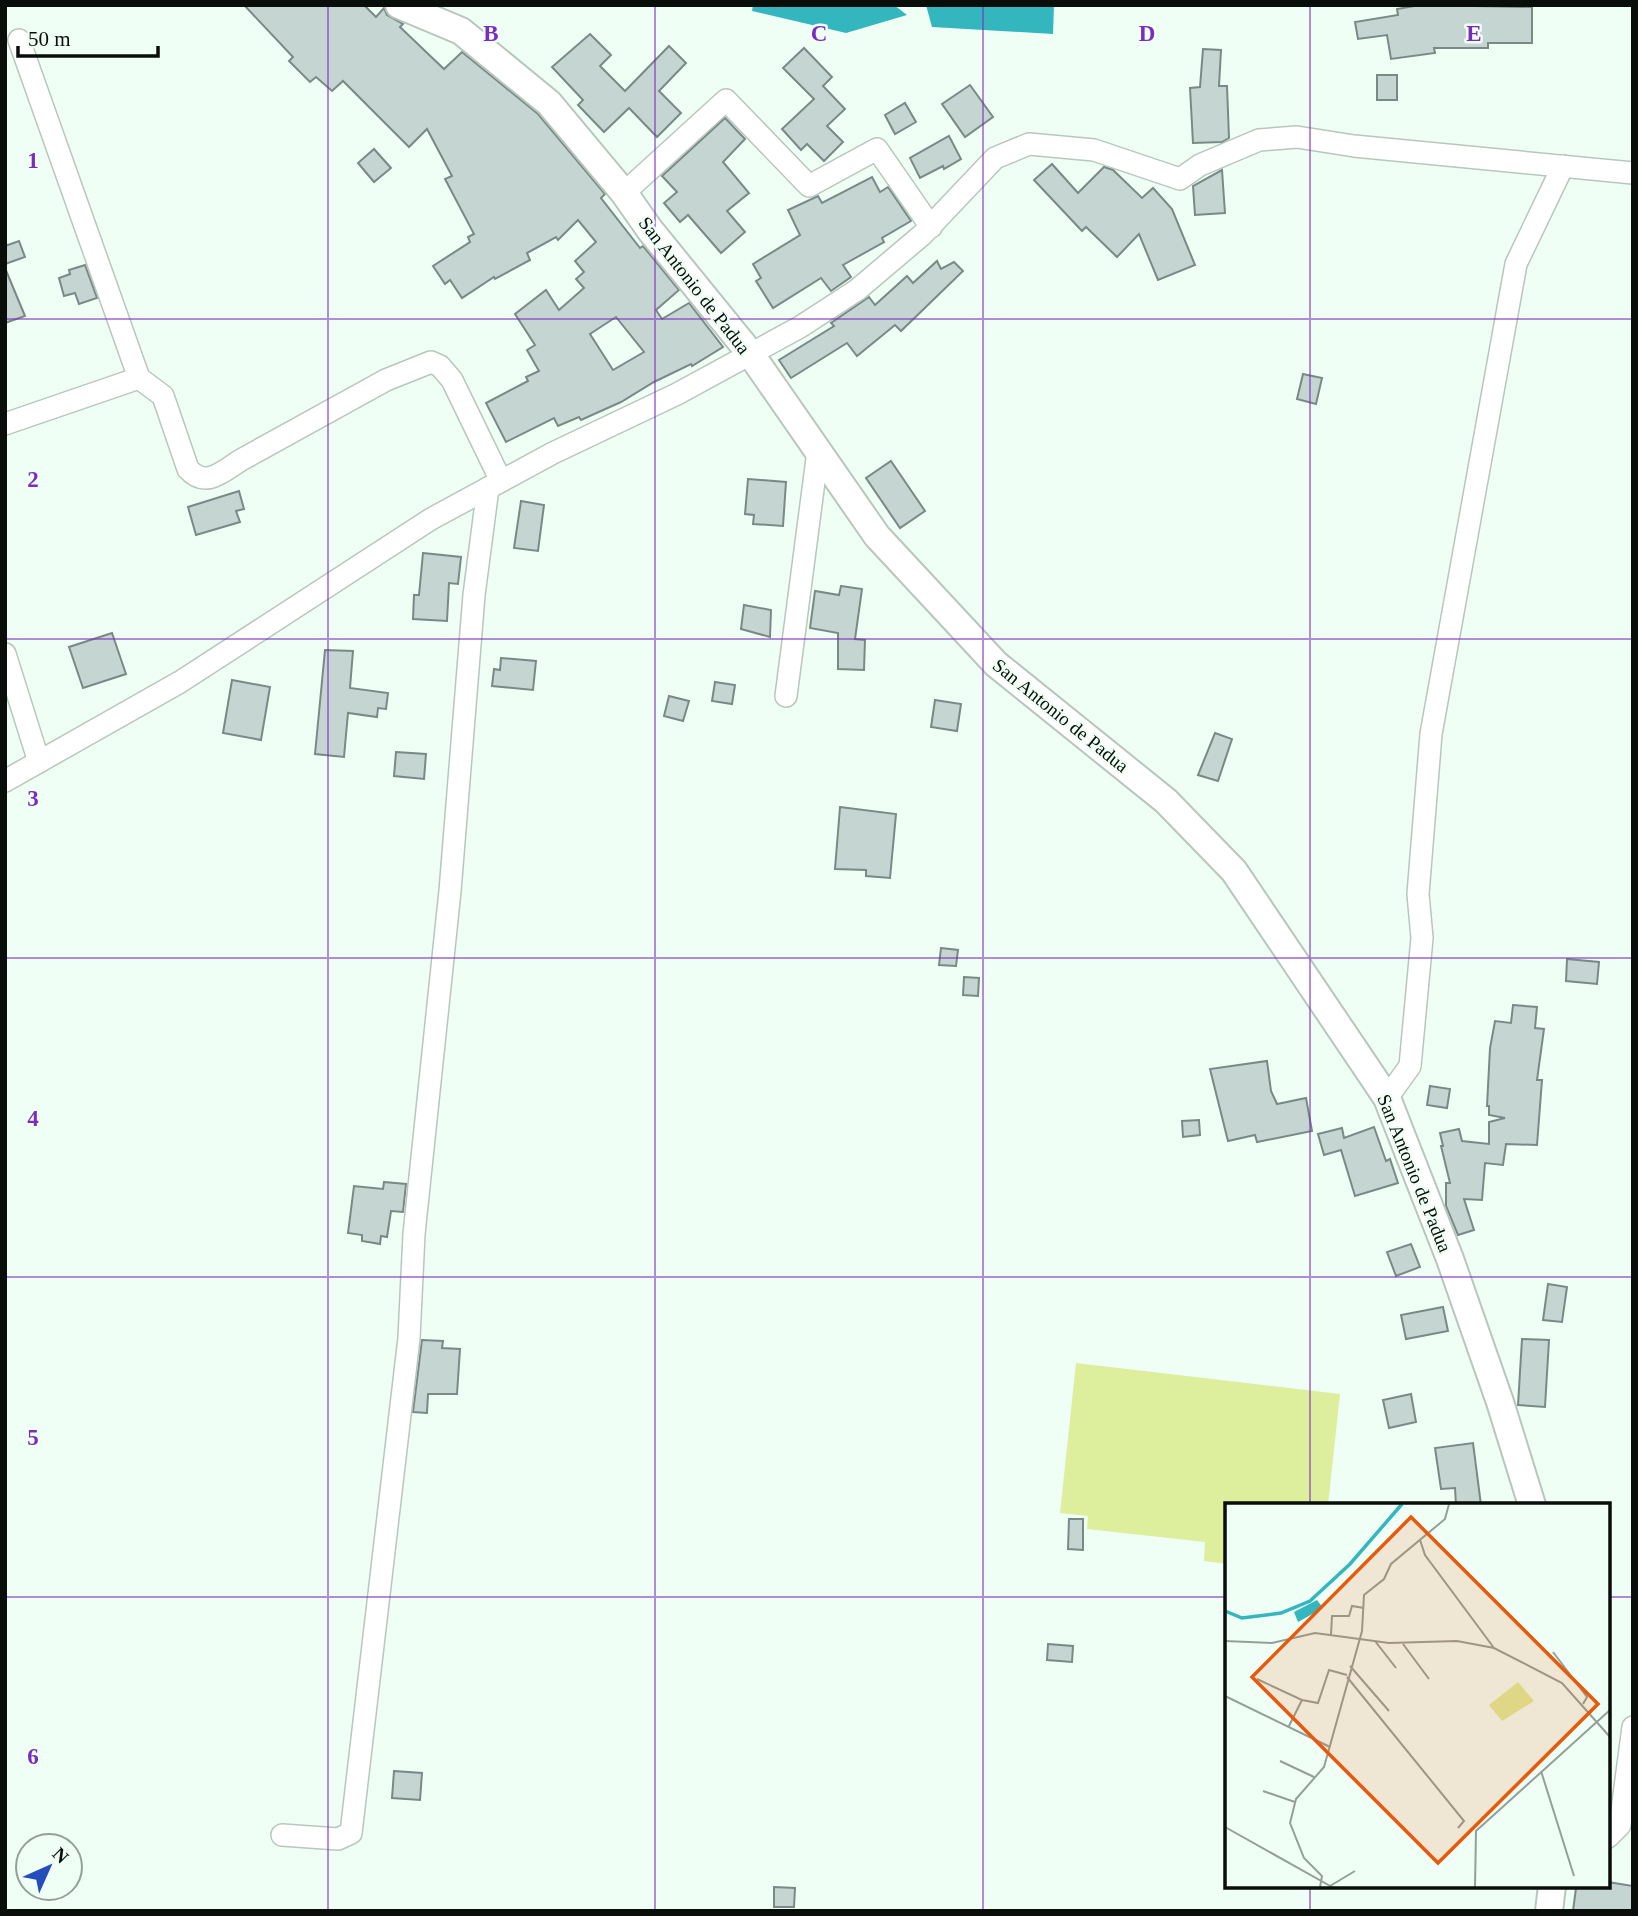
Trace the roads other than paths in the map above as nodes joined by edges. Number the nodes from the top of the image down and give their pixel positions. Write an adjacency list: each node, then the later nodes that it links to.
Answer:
1 (399, 5): 5 (street, San Antonio de Padua)
2 (19, 40): 8 (street)
3 (1563, 166): 4 (street); 6 (street); 16 (street)
4 (1633, 173)
5 (624, 193): 6 (street); 7 (street, San Antonio de Padua)
6 (931, 227): 7 (street)
7 (750, 353): 10 (street, San Antonio de Padua); 11 (street)
8 (139, 378): 9 (street); 11 (street)
9 (5, 424)
10 (818, 451): 13 (street); 16 (street, San Antonio de Padua)
11 (495, 484): 14 (street); 19 (street)
12 (5, 654): 14 (street)
13 (786, 695)
14 (40, 762): 15 (street)
15 (5, 781)
16 (1387, 1098): 17 (street, San Antonio de Padua)
17 (1531, 1503)
18 (1633, 1727): 20 (street)
19 (282, 1835)
20 (1610, 1836)
21 (1552, 1888): 22 (street)
22 (1549, 1911)

